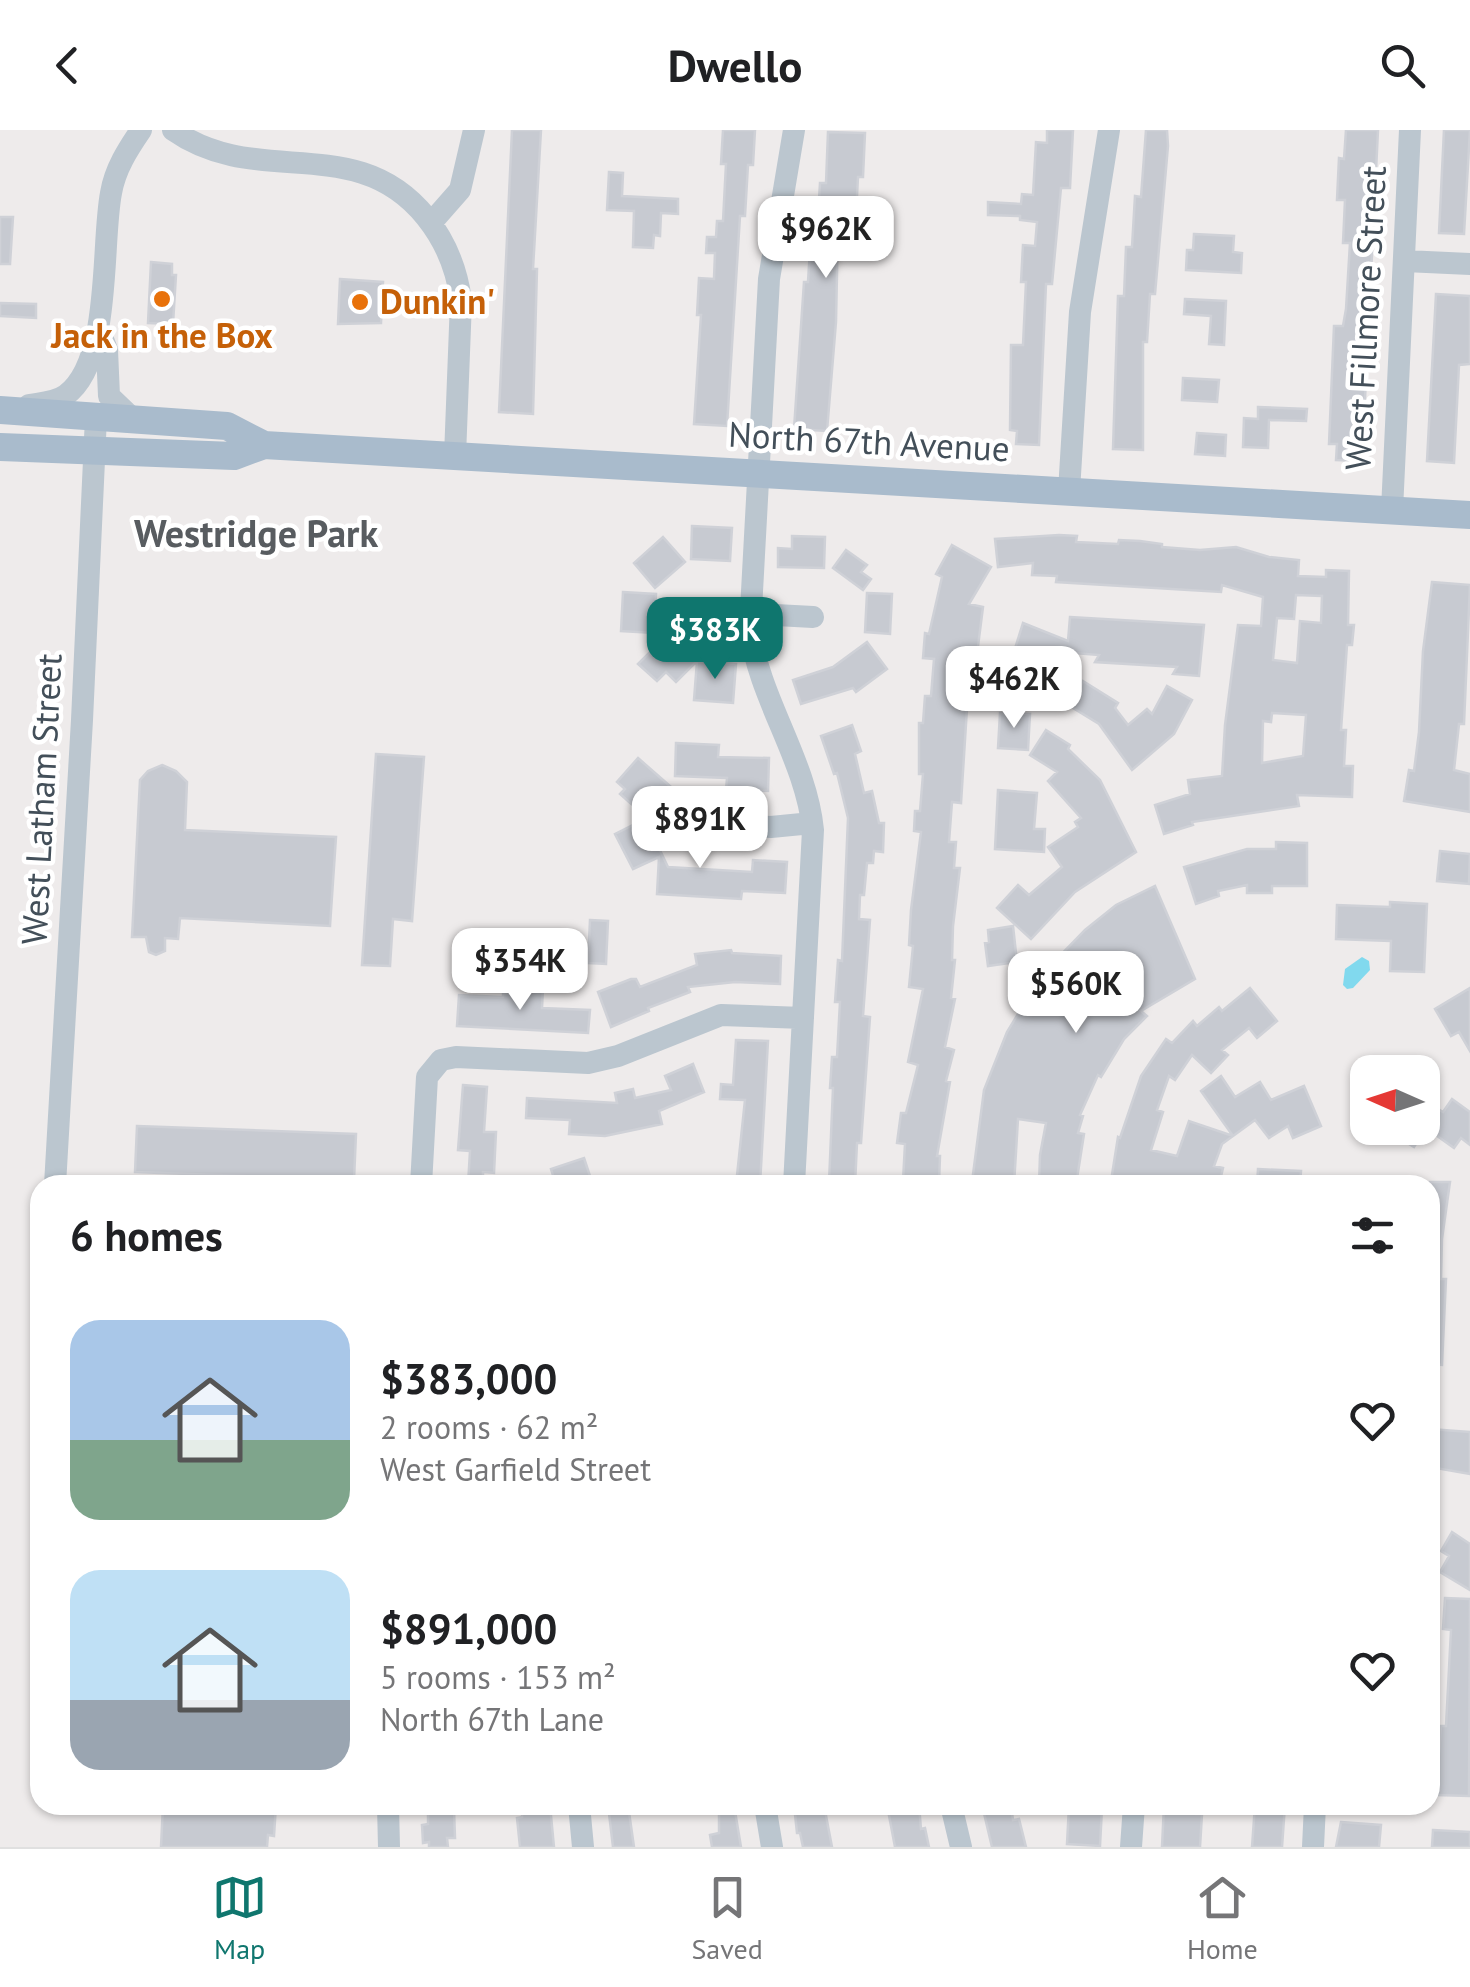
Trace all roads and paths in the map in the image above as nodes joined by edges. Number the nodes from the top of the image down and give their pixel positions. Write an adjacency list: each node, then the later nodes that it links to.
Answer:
1 (141, 130): 10 (street)
2 (172, 130): 7 (street)
3 (474, 130): 7 (street)
4 (794, 130): 18 (street)
5 (1109, 130): 19 (street)
6 (1410, 130): 8 (street, West Fillmore Street)
7 (427, 217): 17 (street)
8 (1404, 261): 9 (street); 20 (street, West Fillmore Street)
9 (1470, 264)
10 (99, 328): 11 (street); 13 (street)
11 (0, 409): 12 (main road, North 67th Avenue)
12 (96, 416): 13 (main road, North 67th Avenue); 16 (street, West Latham Street)
13 (133, 419): 14 (main road, North 67th Avenue)
14 (264, 445): 16 (main road, North 67th Avenue); 17 (main road, North 67th Avenue)
15 (0, 447): 16 (main road, North 67th Avenue)
16 (94, 450): 28 (street, West Latham Street)
17 (455, 456): 18 (main road, North 67th Avenue)
18 (758, 474): 19 (main road, North 67th Avenue); 23 (street)
19 (1069, 492): 20 (main road, North 67th Avenue)
20 (1392, 510): 21 (main road, North 67th Avenue)
21 (1470, 514)
22 (702, 611): 23 (street)
23 (750, 614): 24 (street); 26 (street)
24 (813, 617)
25 (700, 823): 26 (street)
26 (812, 823): 27 (street)
27 (803, 1018): 29 (street); 30 (street)
28 (56, 1175)
29 (421, 1175)
30 (795, 1175)
31 (388, 1815): 37 (street)
32 (580, 1815): 38 (street)
33 (767, 1815): 39 (street)
34 (953, 1815): 40 (street)
35 (1133, 1815): 41 (street)
36 (1315, 1815): 42 (street)
37 (389, 1847)
38 (584, 1847)
39 (772, 1847)
40 (961, 1847)
41 (1131, 1847)
42 (1313, 1847)

